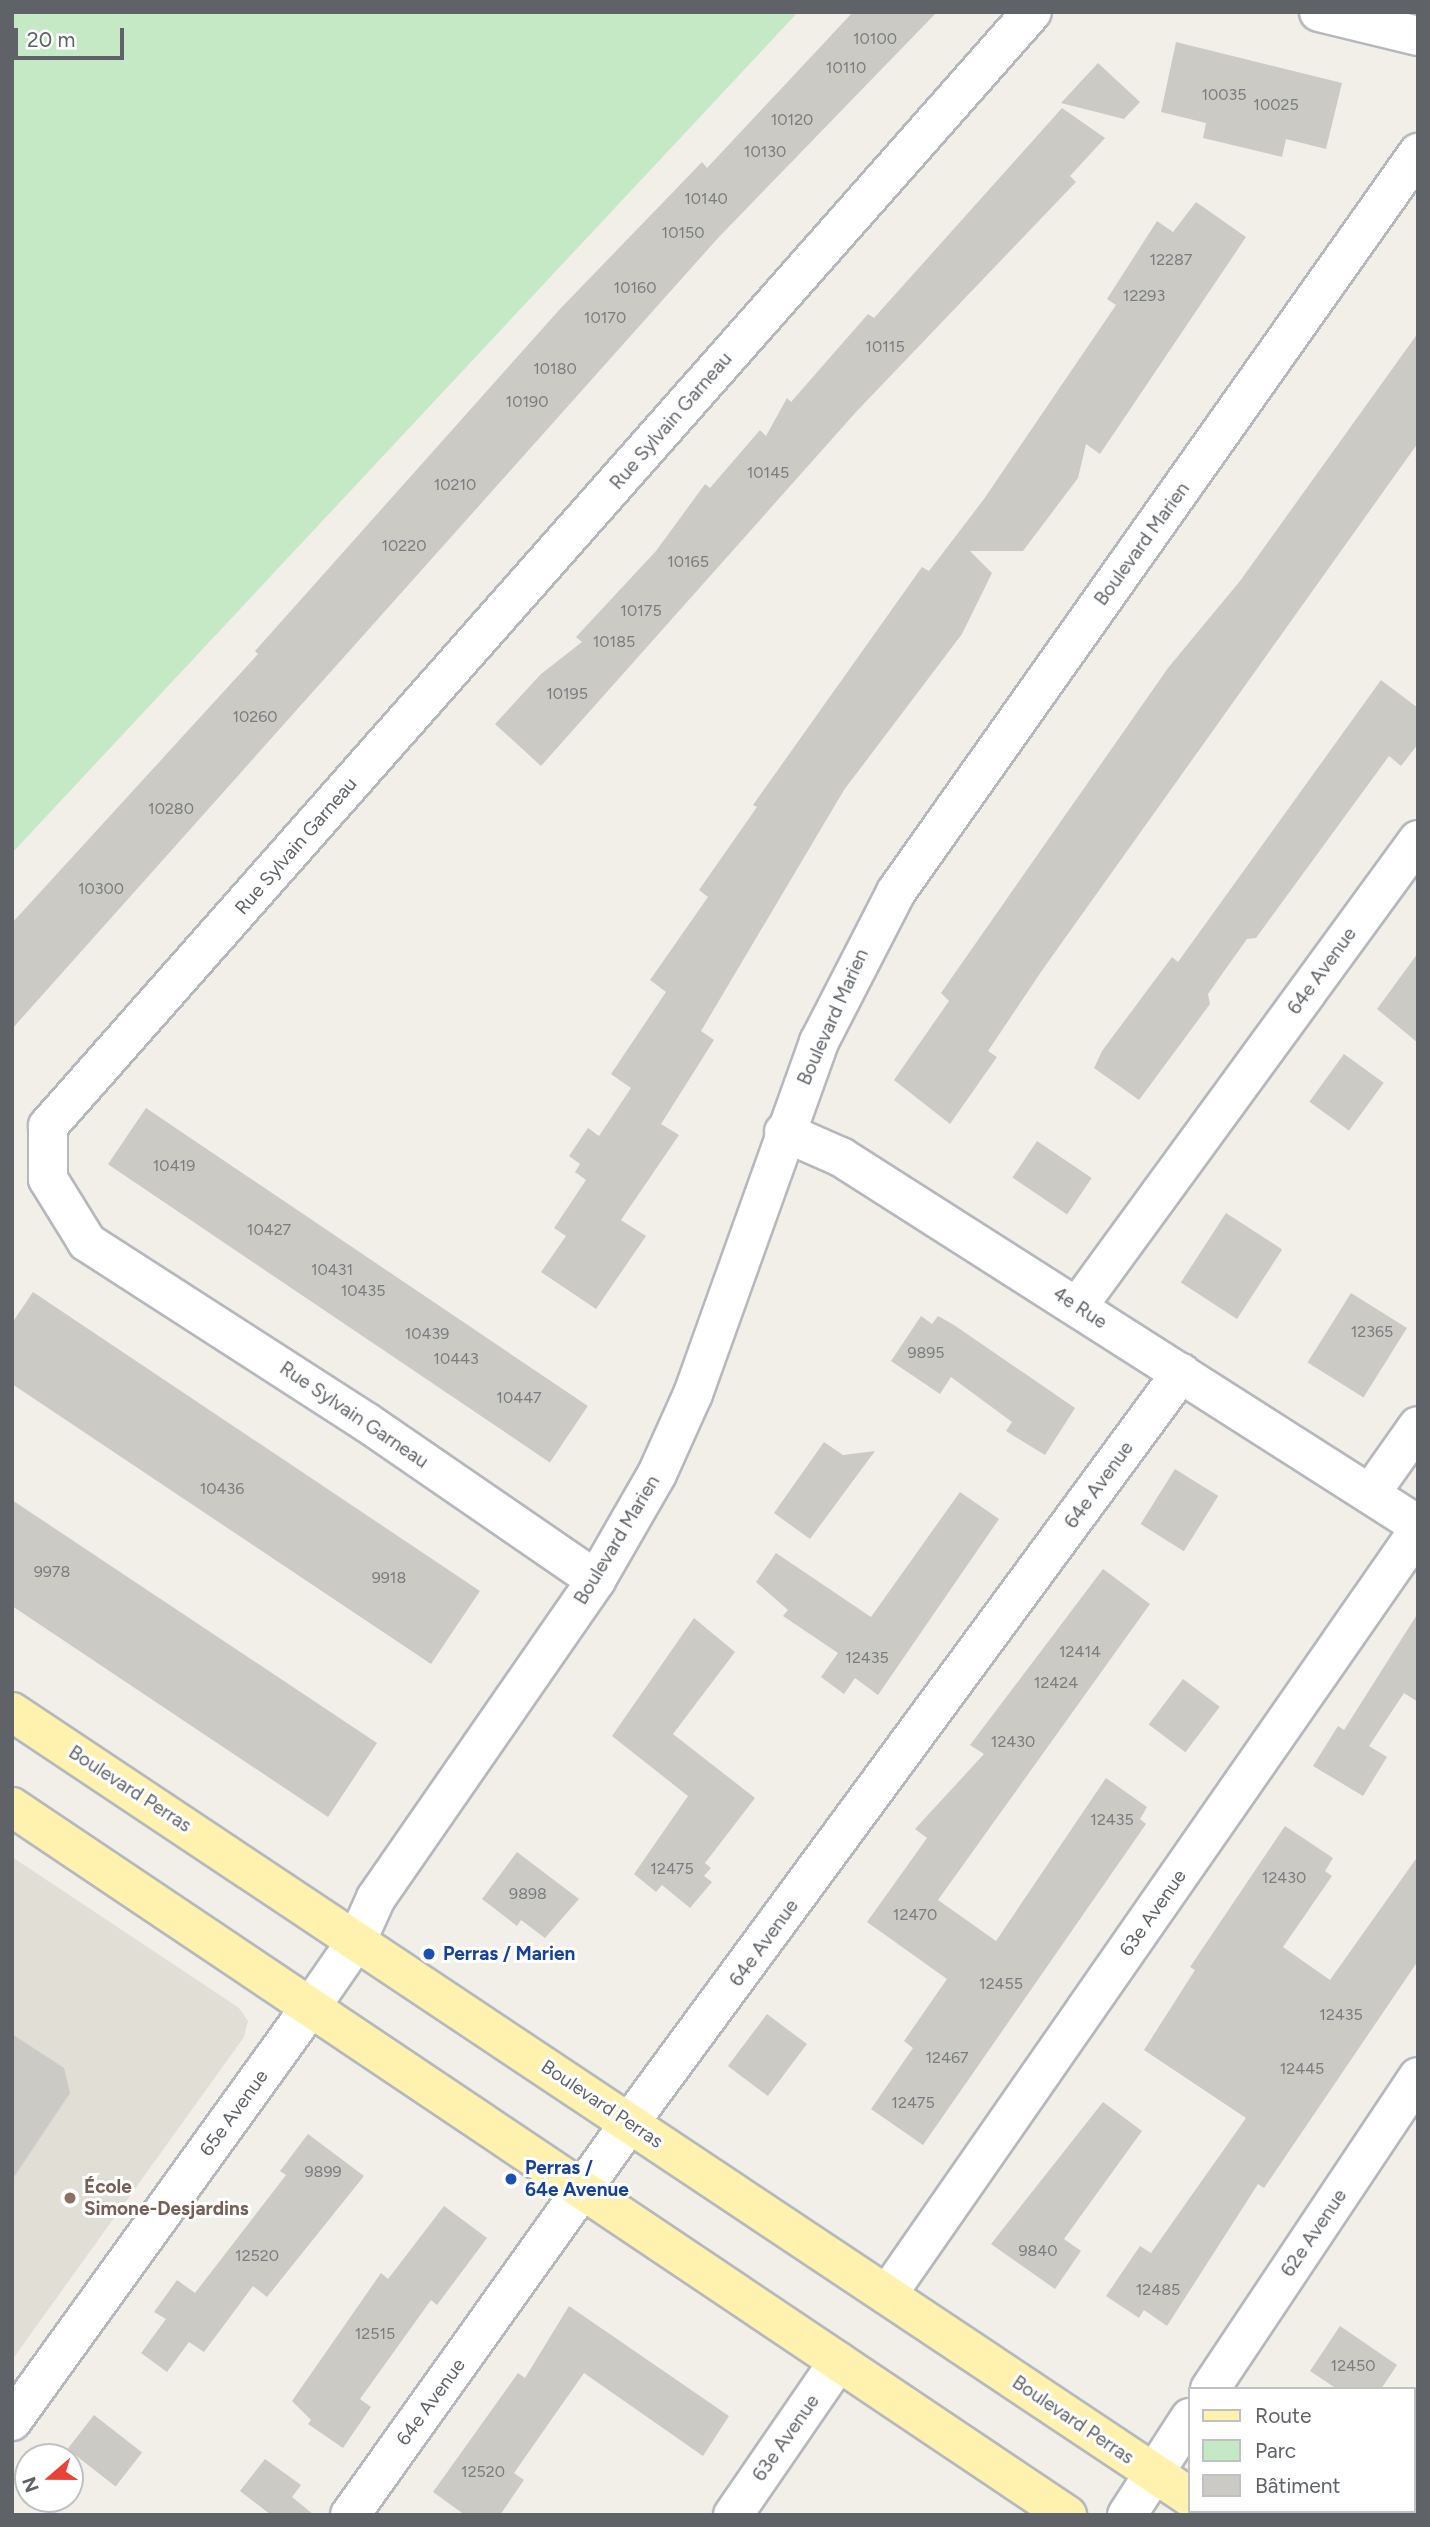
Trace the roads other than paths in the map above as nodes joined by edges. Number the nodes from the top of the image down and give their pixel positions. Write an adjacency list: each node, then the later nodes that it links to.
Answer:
1 (1032, 12): 13 (street, Rue Sylvain Garneau)
2 (1319, 12): 3 (street)
3 (1418, 36)
4 (1418, 153): 6 (street, Boulevard Marien)
5 (1418, 840): 7 (street, 64e Avenue)
6 (784, 1132): 7 (street, 4e Rue); 13 (street, Boulevard Marien)
7 (1078, 1306): 8 (street, 4e Rue)
8 (1181, 1373): 10 (street, 4e Rue); 19 (street, 64e Avenue)
9 (1418, 1426): 10 (street)
10 (1370, 1494): 11 (street)
11 (1418, 1525)
12 (1418, 1531): 21 (street, 63e Avenue)
13 (596, 1580): 16 (street, Boulevard Marien)
14 (12, 1712): 16 (main road, Boulevard Perras)
15 (12, 1807): 17 (main road)
16 (357, 1940): 17 (street, 65e Avenue); 19 (main road, Boulevard Perras)
17 (312, 2005): 20 (main road); 24 (street, 65e Avenue)
18 (1418, 2077): 23 (street, 62e Avenue)
19 (630, 2122): 20 (street, 64e Avenue); 21 (main road, Boulevard Perras)
20 (584, 2190): 22 (main road); 28 (street, 64e Avenue)
21 (887, 2295): 26 (main road, Boulevard Perras)
22 (838, 2362): 29 (street, 63e Avenue); 30 (main road)
23 (1211, 2387)
24 (12, 2421)
25 (1188, 2421): 26 (street)
26 (1154, 2474): 27 (main road, Boulevard Perras); 31 (street)
27 (1188, 2496)
28 (350, 2515)
29 (733, 2515)
30 (1068, 2515)
31 (1127, 2515)

